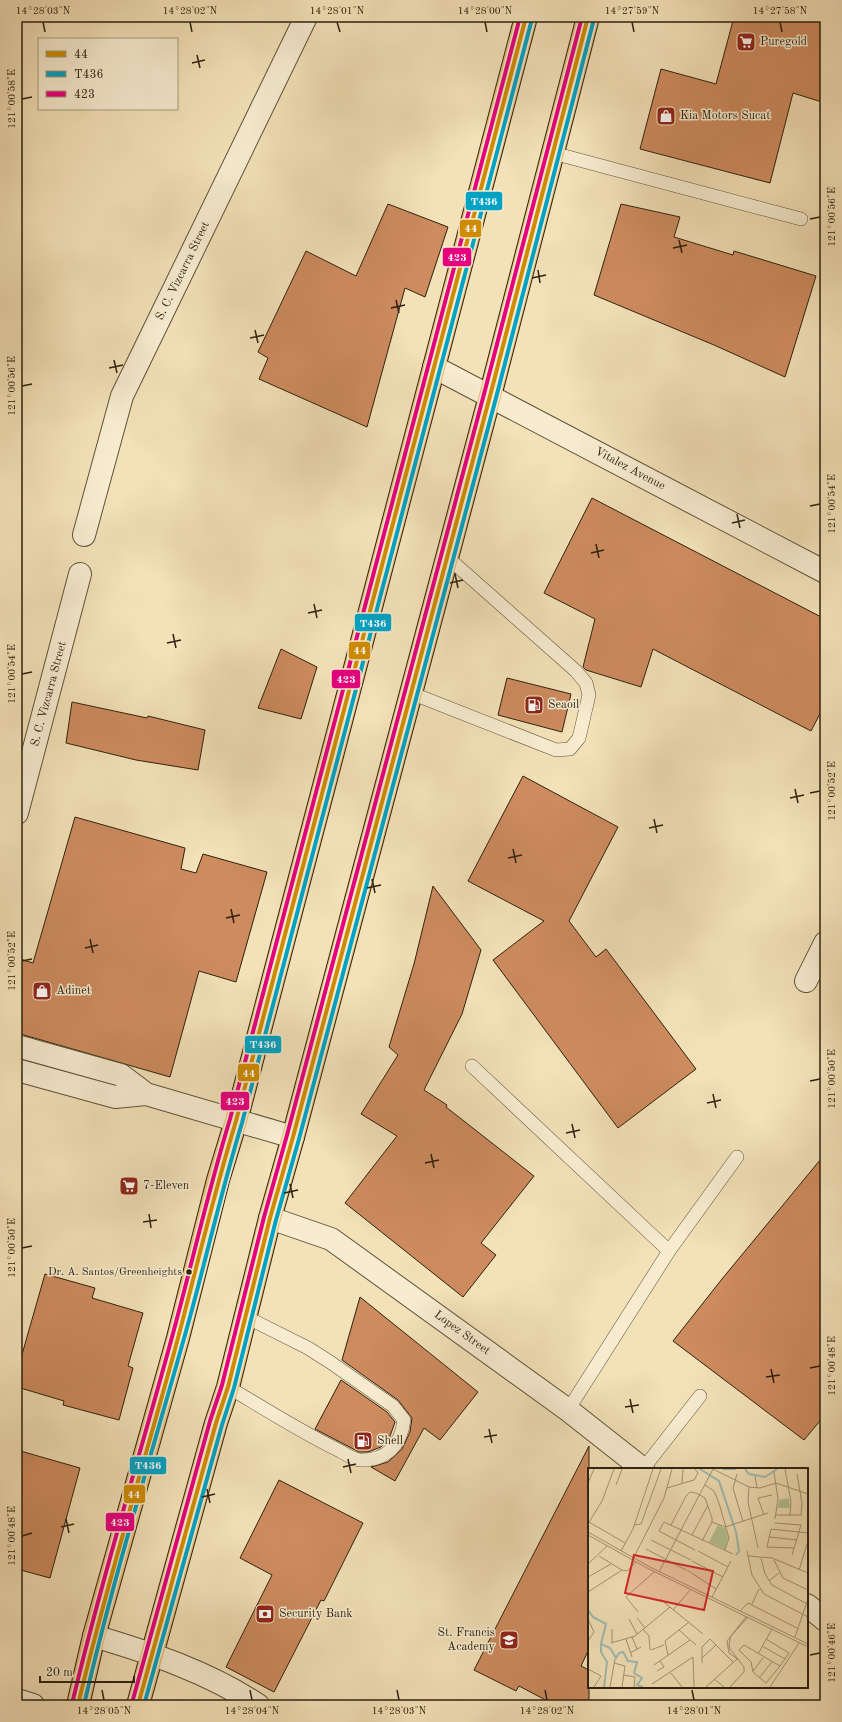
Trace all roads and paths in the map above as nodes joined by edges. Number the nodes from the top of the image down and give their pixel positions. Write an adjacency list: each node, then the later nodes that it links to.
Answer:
1 (306, 17): 8 (street, S. C. Vizcarra Street)
2 (526, 17): 6 (main road)
3 (588, 17): 4 (main road)
4 (553, 153): 5 (lane); 7 (main road)
5 (801, 219)
6 (434, 367): 7 (street, Vitalez Avenue); 20 (main road)
7 (490, 396): 9 (main road); 10 (street, Vitalez Avenue)
8 (84, 535)
9 (447, 557): 12 (main road); 12 (lane)
10 (825, 572)
11 (80, 574): 13 (street, S. C. Vizcarra Street)
12 (411, 693): 21 (main road)
13 (17, 813)
14 (825, 944): 15 (street)
15 (806, 981)
16 (17, 1046): 19 (street)
17 (472, 1066): 24 (lane)
18 (17, 1070): 19 (street)
19 (146, 1094): 20 (street)
20 (236, 1121): 21 (street); 33 (main road)
21 (293, 1137): 23 (main road)
22 (737, 1157): 24 (lane)
23 (270, 1218): 25 (main road); 28 (street, Lopez Street)
24 (669, 1251): 28 (lane)
25 (246, 1317): 26 (main road); 26 (lane)
26 (228, 1386): 34 (main road)
27 (700, 1396): 30 (lane)
28 (568, 1410): 29 (street, Lopez Street)
29 (642, 1468)
30 (644, 1468)
31 (808, 1607): 32 (street)
32 (825, 1620)
33 (94, 1636): 34 (street); 37 (main road)
34 (153, 1654): 38 (main road); 39 (street)
35 (17, 1700): 36 (street)
36 (33, 1705)
37 (78, 1705)
38 (138, 1705)
39 (258, 1705)

